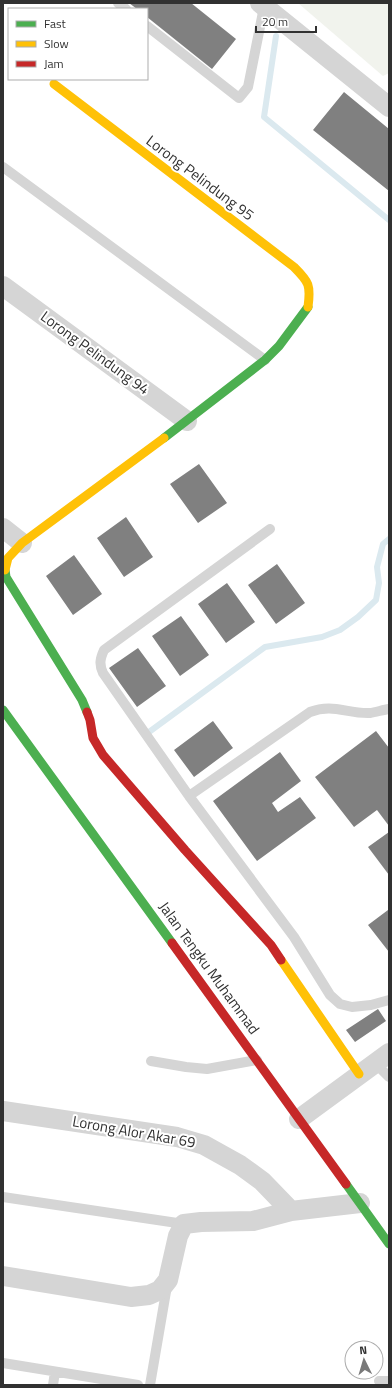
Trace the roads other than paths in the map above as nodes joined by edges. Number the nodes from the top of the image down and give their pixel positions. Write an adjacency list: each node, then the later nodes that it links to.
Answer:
1 (262, 5): 2 (lane); 4 (street)
2 (148, 27)
3 (54, 84): 7 (street, Lorong Pelindung 95)
4 (386, 99)
5 (3, 167): 7 (lane)
6 (3, 286): 8 (street, Lorong Pelindung 94)
7 (265, 360): 8 (street)
8 (187, 421): 11 (street)
9 (3, 528): 11 (street)
10 (270, 529): 14 (lane)
11 (22, 543): 19 (street)
12 (389, 709): 14 (lane)
13 (3, 710): 17 (street, Jalan Tengku Muhammad)
14 (189, 796): 15 (lane)
15 (389, 1000)
16 (382, 1058): 19 (street); 20 (lane)
17 (257, 1060): 18 (lane); 22 (street, Jalan Tengku Muhammad)
18 (151, 1061)
19 (360, 1074): 22 (street)
20 (389, 1077)
21 (3, 1111): 25 (street, Lorong Alor Akar 69)
22 (299, 1119): 24 (street, Jalan Tengku Muhammad)
23 (3, 1197): 26 (lane)
24 (360, 1203): 25 (street); 27 (street, Jalan Tengku Muhammad)
25 (290, 1211): 26 (street)
26 (184, 1224): 29 (street)
27 (389, 1244)
28 (3, 1276): 29 (street)
29 (168, 1280): 34 (lane)
30 (3, 1363): 31 (lane)
31 (55, 1372): 32 (lane); 33 (lane)
32 (53, 1385)
33 (138, 1385)
34 (150, 1385)

